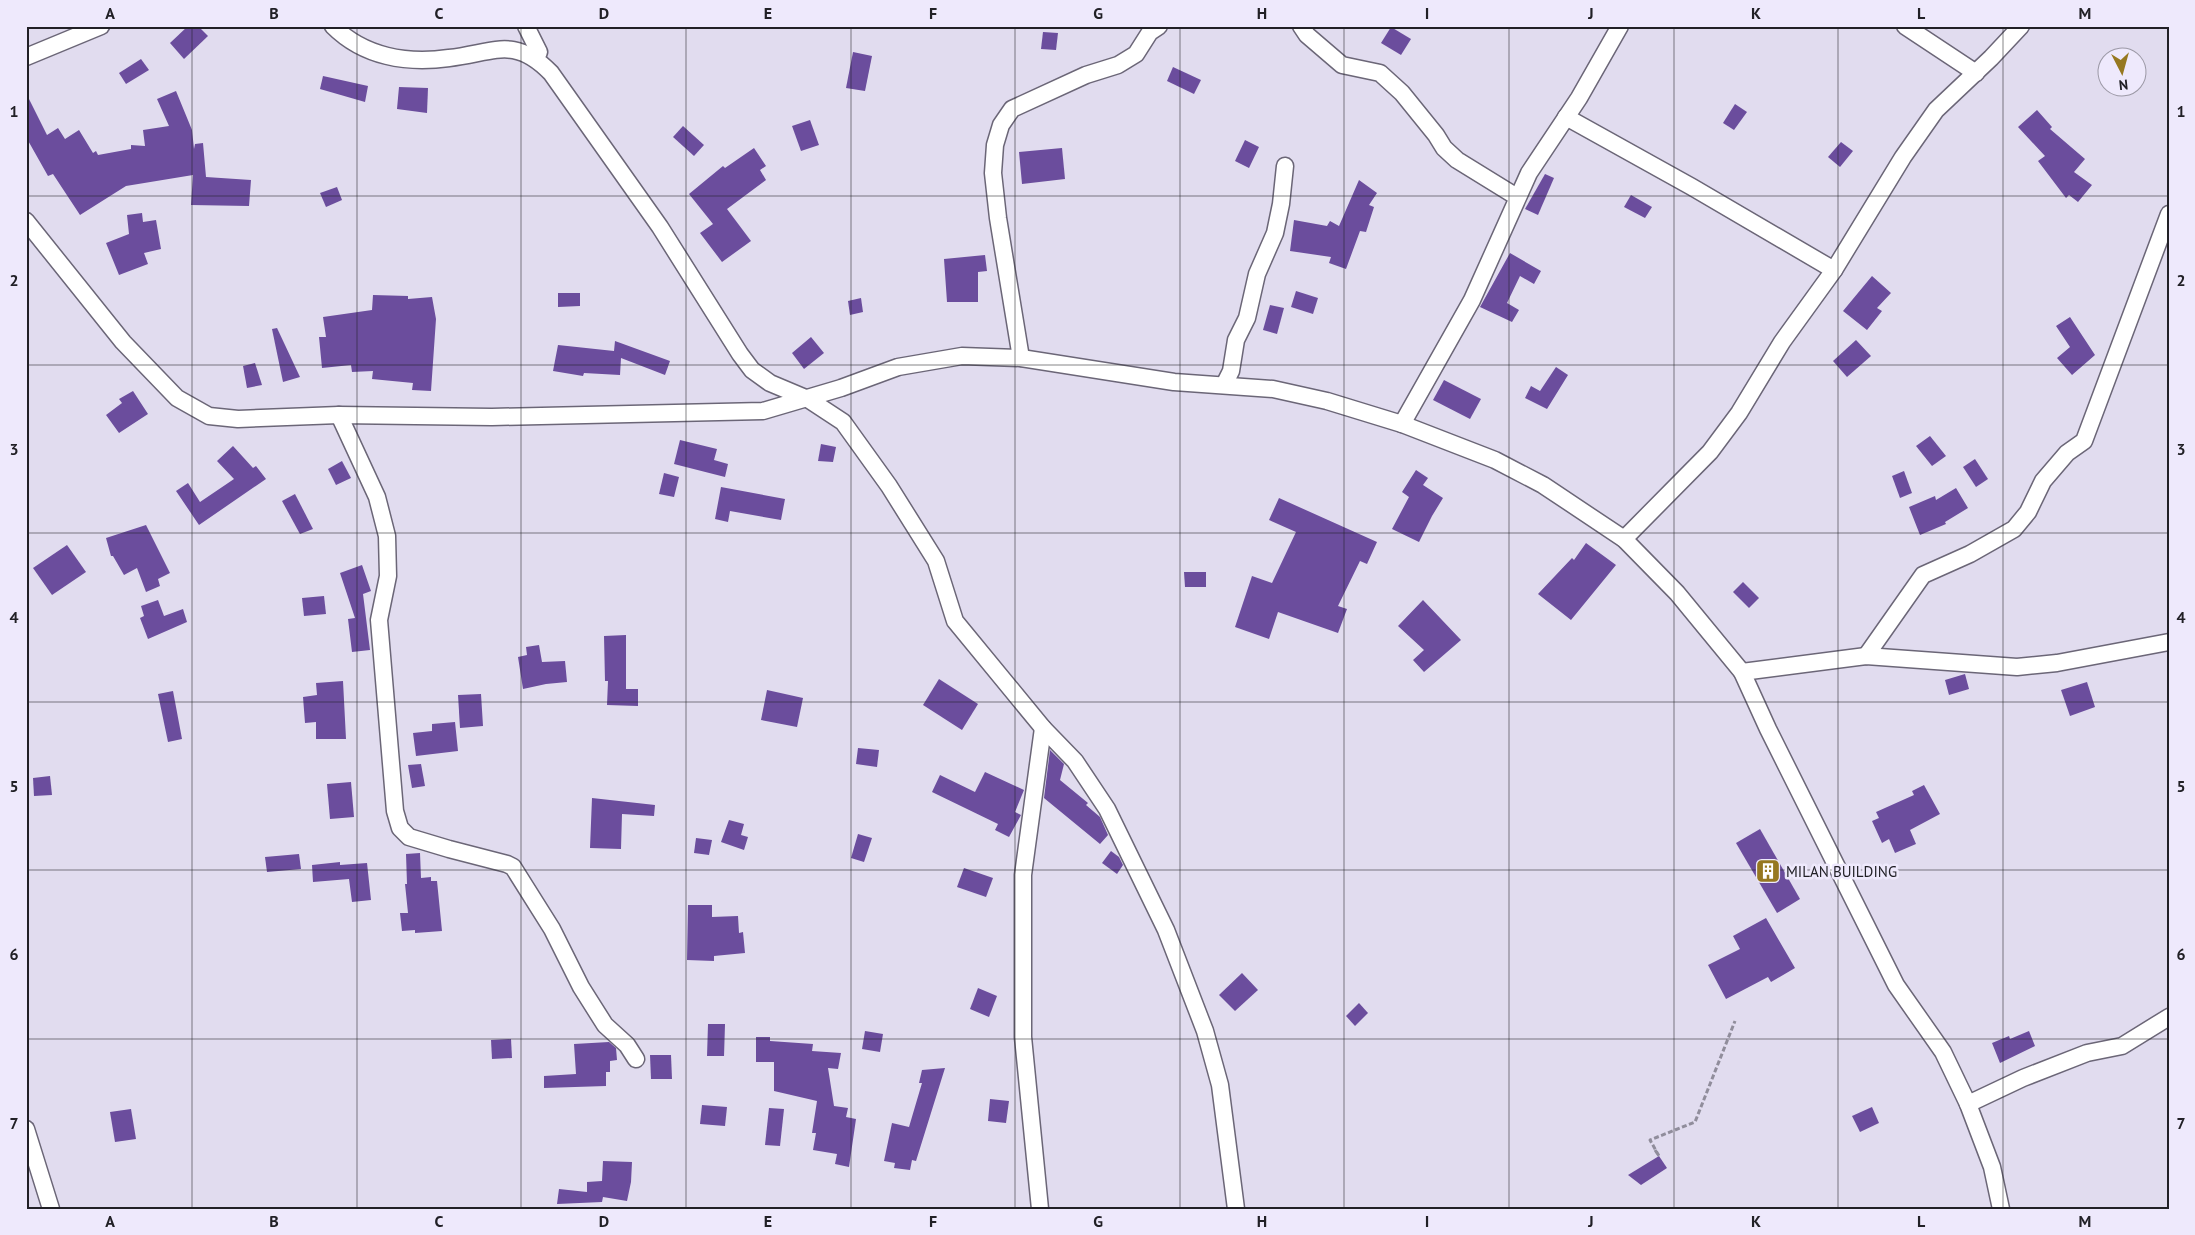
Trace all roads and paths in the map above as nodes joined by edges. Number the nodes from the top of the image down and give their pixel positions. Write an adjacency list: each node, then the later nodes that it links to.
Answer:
1 (101, 26): 9 (street)
2 (333, 26): 10 (street)
3 (526, 26): 10 (street)
4 (1159, 26): 18 (street)
5 (1301, 26): 14 (street)
6 (1620, 26): 12 (street)
7 (1905, 26): 11 (street)
8 (2021, 26): 11 (street)
9 (26, 57)
10 (536, 58): 20 (street)
11 (1976, 73): 17 (street)
12 (1566, 118): 14 (street); 17 (street)
13 (1285, 166): 19 (street)
14 (1517, 198): 22 (street)
15 (2169, 214): 25 (street)
16 (26, 221): 21 (street)
17 (1834, 270): 23 (street)
18 (1021, 358): 19 (street); 20 (street)
19 (1224, 385): 22 (street)
20 (808, 398): 21 (street); 27 (street)
21 (339, 415): 30 (street)
22 (1402, 424): 23 (street)
23 (1624, 539): 26 (street)
24 (2169, 642): 25 (street)
25 (1866, 656): 26 (street)
26 (1742, 672): 31 (street)
27 (1043, 728): 35 (street); 36 (street)
28 (2169, 1017): 31 (street)
29 (1735, 1021): 33 (path)
30 (636, 1059)
31 (1968, 1104): 37 (street)
32 (26, 1129): 34 (street)
33 (1655, 1150)
34 (51, 1209)
35 (1040, 1209)
36 (1236, 1209)
37 (2001, 1209)

